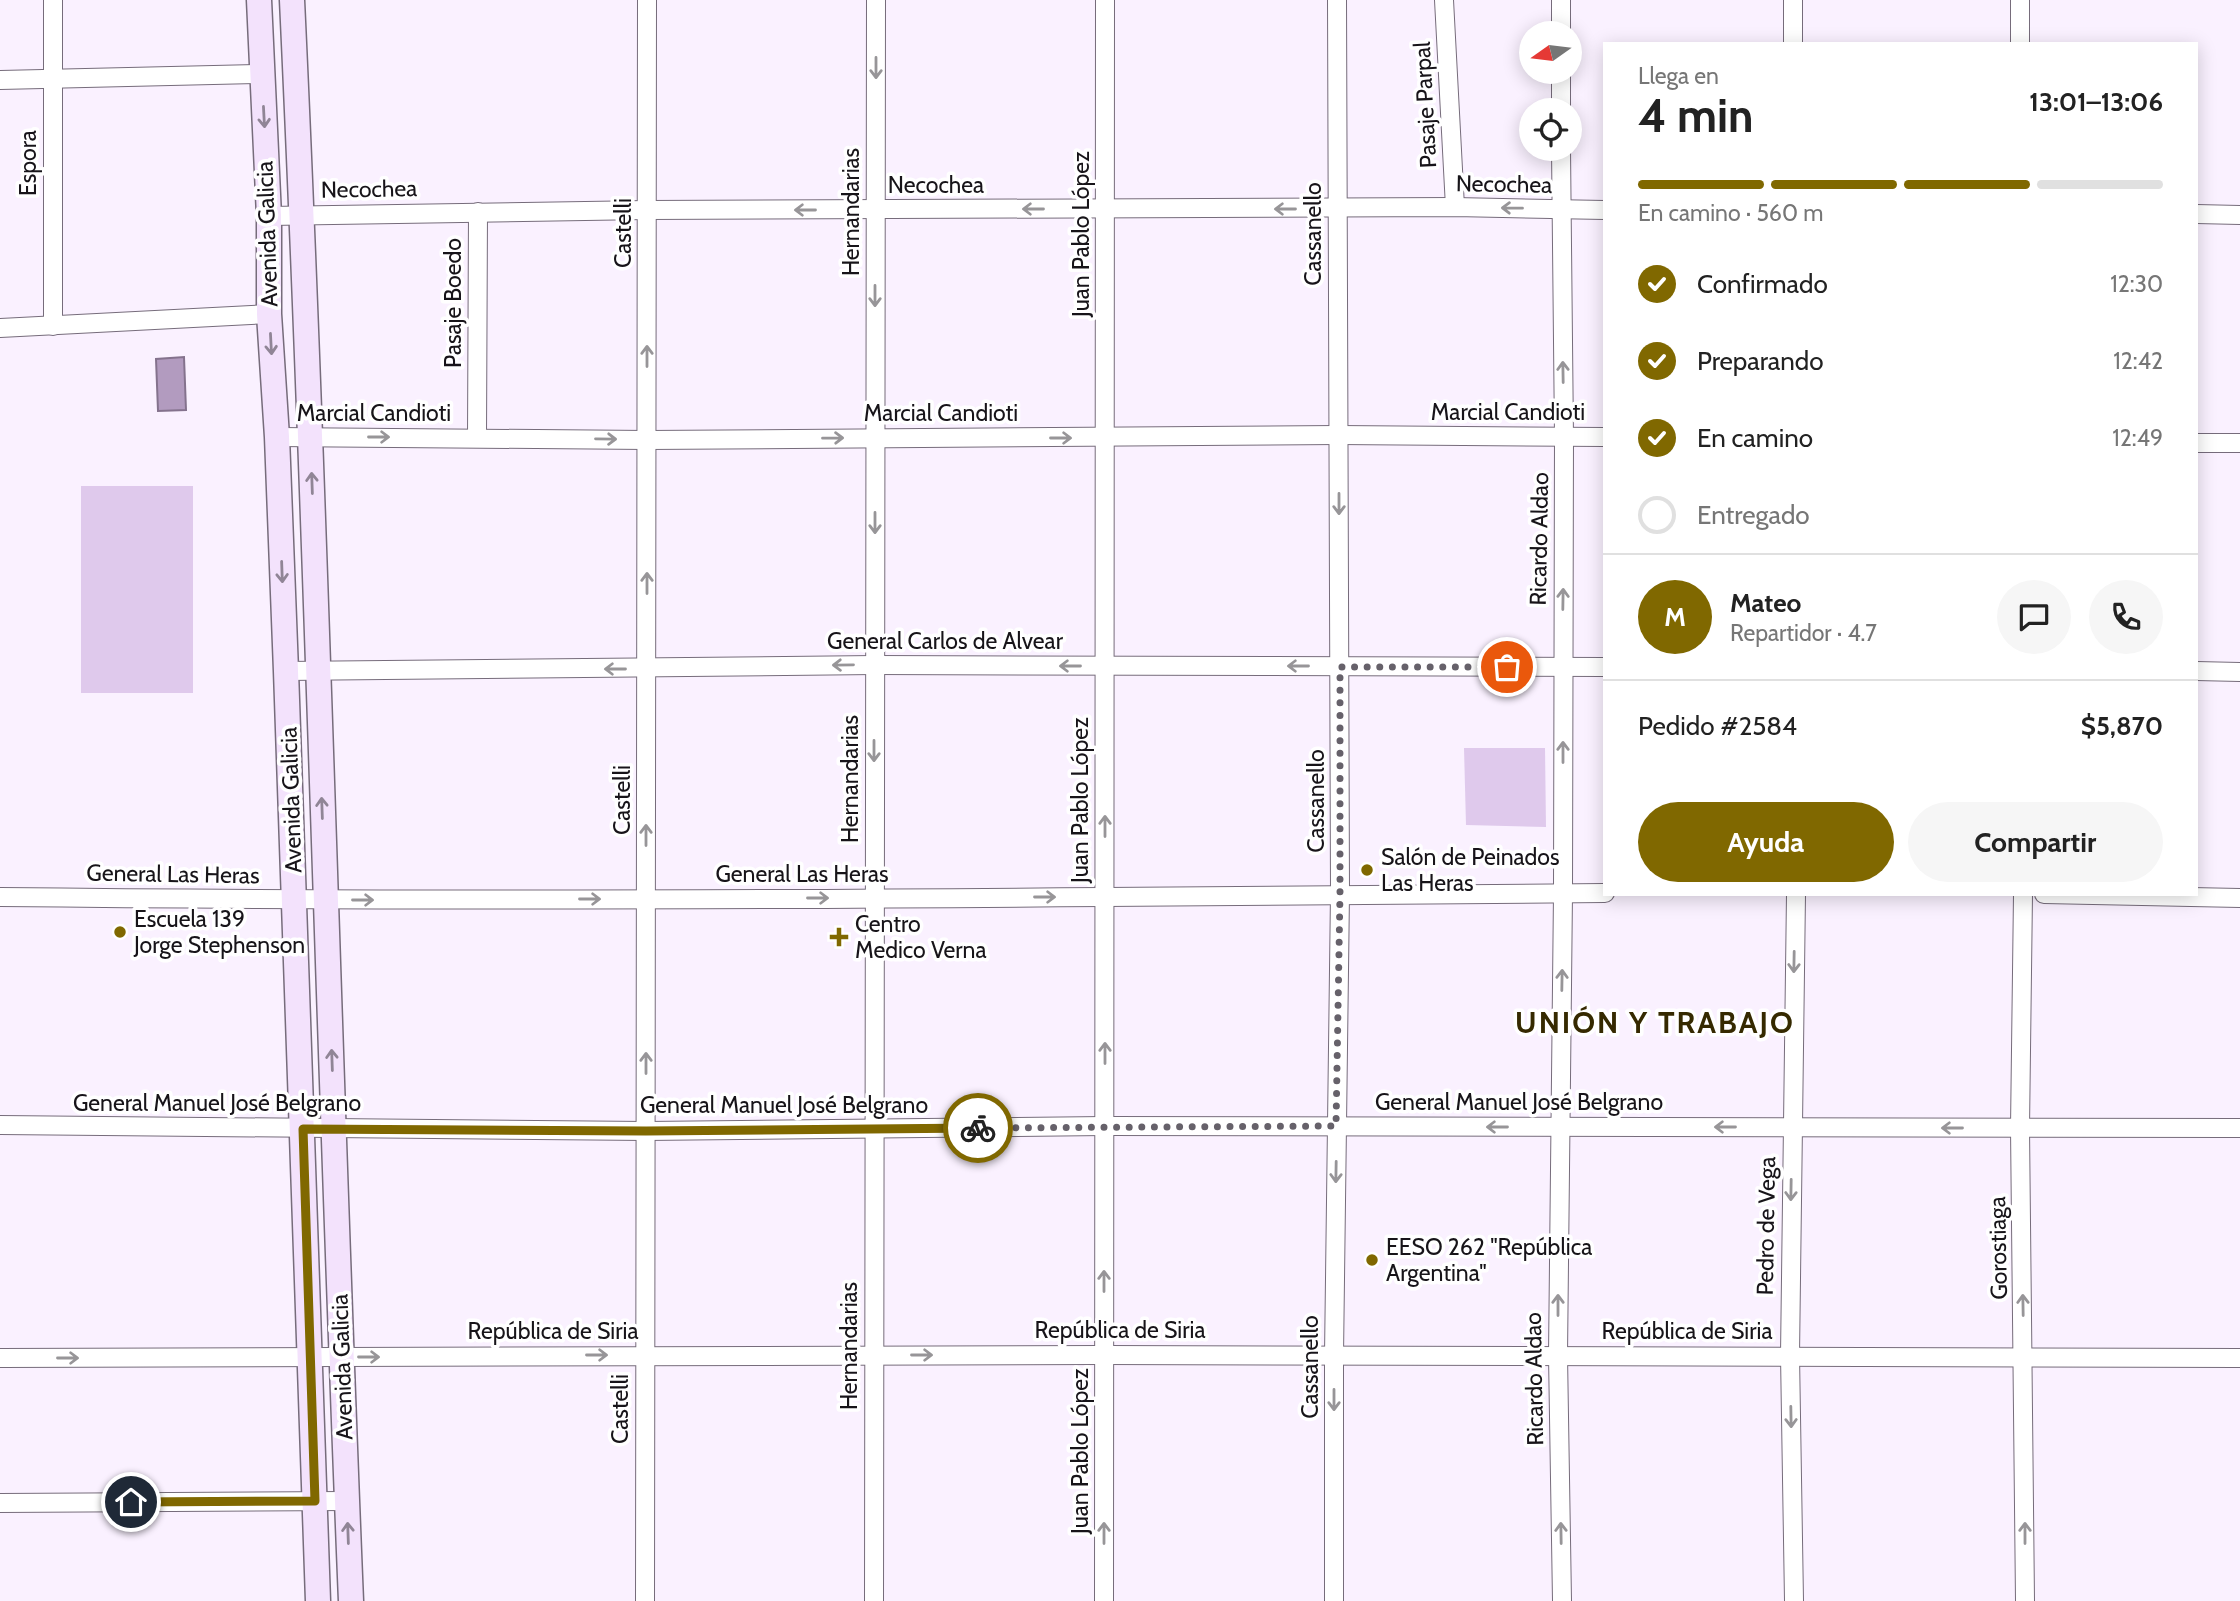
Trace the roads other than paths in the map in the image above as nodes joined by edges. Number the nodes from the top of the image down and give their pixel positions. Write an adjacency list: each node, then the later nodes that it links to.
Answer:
1 (53, 0): 16 (street, Espora)
2 (259, 0): 15 (main road, Avenida Galicia)
3 (292, 0): 28 (main road, Avenida Galicia)
4 (647, 0): 23 (street, Castelli)
5 (876, 0): 24 (street, Hernandarias, one-way to 24)
6 (1105, 0): 20 (street, Juan Pablo López)
7 (1337, 0): 21 (street, Cassanello)
8 (1444, 0): 19 (street, Pasaje Parpal)
9 (1561, 0): 12 (street)
10 (1793, 0): 13 (street)
11 (2020, 0): 14 (street)
12 (1561, 21)
13 (1793, 42)
14 (2020, 42)
15 (261, 74): 16 (street); 30 (main road, Avenida Galicia, one-way to 30)
16 (53, 79): 17 (street); 32 (street, Espora)
17 (0, 80)
18 (1561, 161): 22 (street, Ricardo Aldao)
19 (1455, 207): 21 (street, Necochea); 22 (street, Necochea, one-way to 19)
20 (1106, 209): 21 (street, Necochea, one-way to 20); 24 (street, Necochea, one-way to 24); 41 (street, Juan Pablo López)
21 (1338, 209): 34 (street, Cassanello)
22 (1561, 209): 25 (street, Necochea); 37 (street, Ricardo Aldao, one-way to 22)
23 (648, 210): 24 (street, Necochea, one-way to 23); 26 (street, Necochea); 42 (street, Castelli, one-way to 23)
24 (876, 210): 40 (street, Hernandarias, one-way to 40)
25 (1603, 210)
26 (478, 212): 28 (street, Necochea); 39 (street, Pasaje Boedo)
27 (2198, 214): 29 (street)
28 (301, 215): 30 (street, Necochea); 35 (main road, Avenida Galicia)
29 (2240, 215)
30 (269, 216): 31 (main road, Avenida Galicia)
31 (270, 314): 32 (street); 36 (main road, Avenida Galicia, one-way to 36)
32 (53, 326): 33 (street)
33 (0, 328)
34 (1338, 435): 37 (street, Marcial Candioti); 41 (street, Marcial Candioti); 47 (street, Cassanello, one-way to 47)
35 (310, 436): 36 (street, Marcial Candioti); 39 (street, Marcial Candioti, one-way to 39); 52 (main road, Avenida Galicia, one-way to 35)
36 (277, 437): 51 (main road, Avenida Galicia, one-way to 51)
37 (1564, 437): 38 (street, Marcial Candioti); 48 (street, Ricardo Aldao, one-way to 37)
38 (1603, 437)
39 (477, 438): 42 (street, Marcial Candioti, one-way to 42)
40 (875, 438): 41 (street, Marcial Candioti, one-way to 41); 42 (street, Marcial Candioti, one-way to 40); 45 (street, Hernandarias, one-way to 45)
41 (1106, 438): 46 (street, Juan Pablo López)
42 (647, 440): 50 (street, Castelli, one-way to 42)
43 (2198, 443): 44 (street)
44 (2240, 443)
45 (875, 665): 46 (street, General Carlos de Alvear, one-way to 45); 50 (street, General Carlos de Alvear, one-way to 50); 63 (street, Hernandarias, one-way to 63)
46 (1105, 666): 47 (street, General Carlos de Alvear, one-way to 46); 62 (street, Juan Pablo López, one-way to 46)
47 (1340, 667): 48 (street, General Carlos de Alvear); 55 (street, Cassanello)
48 (1562, 667): 49 (street, General Carlos de Alvear); 56 (street, Ricardo Aldao, one-way to 48)
49 (1603, 667)
50 (647, 668): 52 (street, General Carlos de Alvear, one-way to 52); 65 (street, Castelli, one-way to 50)
51 (286, 671): 52 (street, General Carlos de Alvear); 66 (main road, Avenida Galicia)
52 (317, 671): 67 (main road, Avenida Galicia, one-way to 52)
53 (2198, 671): 54 (street)
54 (2240, 672)
55 (1340, 893): 56 (street, General Las Heras); 62 (street, General Las Heras); 70 (street, Cassanello)
56 (1563, 893): 57 (street, General Las Heras); 71 (street, Ricardo Aldao, one-way to 56)
57 (1603, 893)
58 (1796, 896): 72 (street, Pedro de Vega, one-way to 72)
59 (2023, 896): 74 (street, Gorostiaga)
60 (2142, 896): 64 (street)
61 (0, 897): 66 (street, General Las Heras)
62 (1105, 897): 63 (street, General Las Heras, one-way to 62); 69 (street, Juan Pablo López, one-way to 62)
63 (874, 898): 65 (street, General Las Heras, one-way to 63); 77 (street, Hernandarias)
64 (2240, 898)
65 (646, 899): 67 (street, General Las Heras, one-way to 65); 78 (street, Castelli, one-way to 65)
66 (295, 900): 67 (street, General Las Heras); 76 (main road, Avenida Galicia)
67 (325, 900): 73 (main road, Avenida Galicia, one-way to 67)
68 (0, 1125): 76 (street, General Manuel José Belgrano)
69 (1105, 1126): 70 (street, General Manuel José Belgrano); 77 (street, General Manuel José Belgrano); 79 (street, Juan Pablo López, one-way to 69)
70 (1336, 1126): 71 (street, General Manuel José Belgrano, one-way to 70); 83 (street, Cassanello, one-way to 83)
71 (1560, 1127): 72 (street, General Manuel José Belgrano, one-way to 71); 80 (street, Ricardo Aldao, one-way to 71)
72 (1792, 1127): 74 (street, General Manuel José Belgrano, one-way to 72); 84 (street, Pedro de Vega, one-way to 84)
73 (335, 1128): 76 (street, General Manuel José Belgrano); 78 (street, General Manuel José Belgrano); 86 (main road, Avenida Galicia)
74 (2020, 1128): 75 (street, General Manuel José Belgrano); 88 (street, Gorostiaga, one-way to 74)
75 (2240, 1128)
76 (303, 1129): 85 (main road, Avenida Galicia)
77 (874, 1130): 78 (street, General Manuel José Belgrano); 82 (street, Hernandarias)
78 (646, 1131): 81 (street, Castelli)
79 (1104, 1354): 82 (street, República de Siria, one-way to 79); 83 (street, República de Siria); 97 (street, Juan Pablo López, one-way to 79)
80 (1558, 1354): 83 (street, República de Siria); 84 (street, República de Siria); 99 (street, Ricardo Aldao, one-way to 80)
81 (645, 1355): 82 (street, República de Siria); 86 (street, República de Siria, one-way to 81); 95 (street, Castelli)
82 (873, 1355): 96 (street, Hernandarias)
83 (1334, 1355): 98 (street, Cassanello, one-way to 98)
84 (1790, 1355): 88 (street, República de Siria); 100 (street, Pedro de Vega, one-way to 100)
85 (309, 1357): 86 (street, República de Siria); 87 (street, República de Siria, one-way to 85); 90 (main road, Avenida Galicia)
86 (341, 1357): 91 (main road, Avenida Galicia)
87 (0, 1358)
88 (2024, 1358): 89 (street, República de Siria); 101 (street, Gorostiaga, one-way to 88)
89 (2240, 1358)
90 (315, 1501): 91 (street); 92 (street); 93 (main road, Avenida Galicia)
91 (347, 1501): 94 (main road, Avenida Galicia, one-way to 91)
92 (0, 1503)
93 (318, 1601)
94 (351, 1601)
95 (645, 1601)
96 (874, 1601)
97 (1104, 1601)
98 (1334, 1601)
99 (1562, 1601)
100 (1794, 1601)
101 (2025, 1601)

